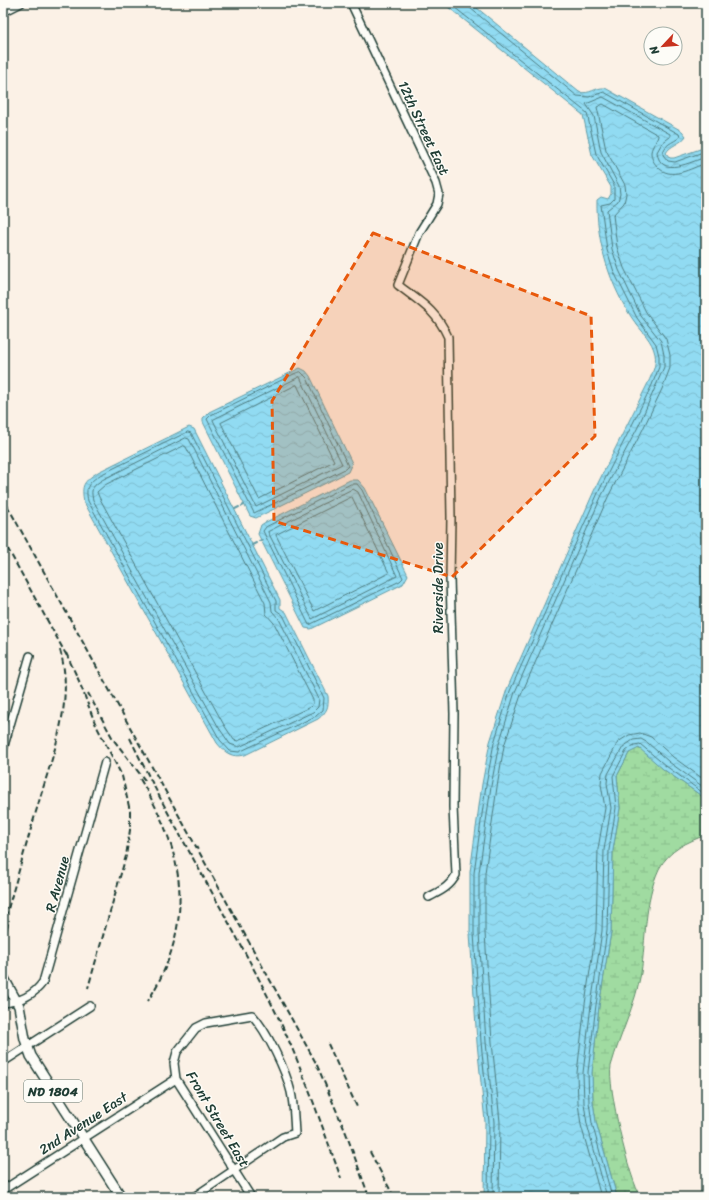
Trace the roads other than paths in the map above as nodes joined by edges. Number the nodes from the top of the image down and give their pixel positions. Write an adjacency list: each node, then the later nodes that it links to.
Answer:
1 (21, 3): 3 (street)
2 (352, 3): 4 (street, 12th Street East)
3 (3, 12)
4 (398, 285): 8 (street, Riverside Drive)
5 (30, 656): 6 (street)
6 (3, 749)
7 (104, 762): 10 (street, R Avenue)
8 (429, 897)
9 (3, 977): 10 (main road, ND 1804)
10 (16, 1001): 11 (street, R Avenue); 13 (main road, ND 1804)
11 (3, 1003)
12 (90, 1006): 13 (street)
13 (27, 1047): 14 (street); 16 (main road, ND 1804)
14 (3, 1062)
15 (176, 1078): 16 (street, 2nd Avenue East); 17 (street, Front Street East); 17 (street, Front Street East)
16 (83, 1138): 18 (street, 2nd Avenue East); 19 (main road, ND 1804)
17 (234, 1170): 20 (street); 21 (street, Front Street East)
18 (3, 1190)
19 (121, 1197)
20 (194, 1197)
21 (251, 1197)

